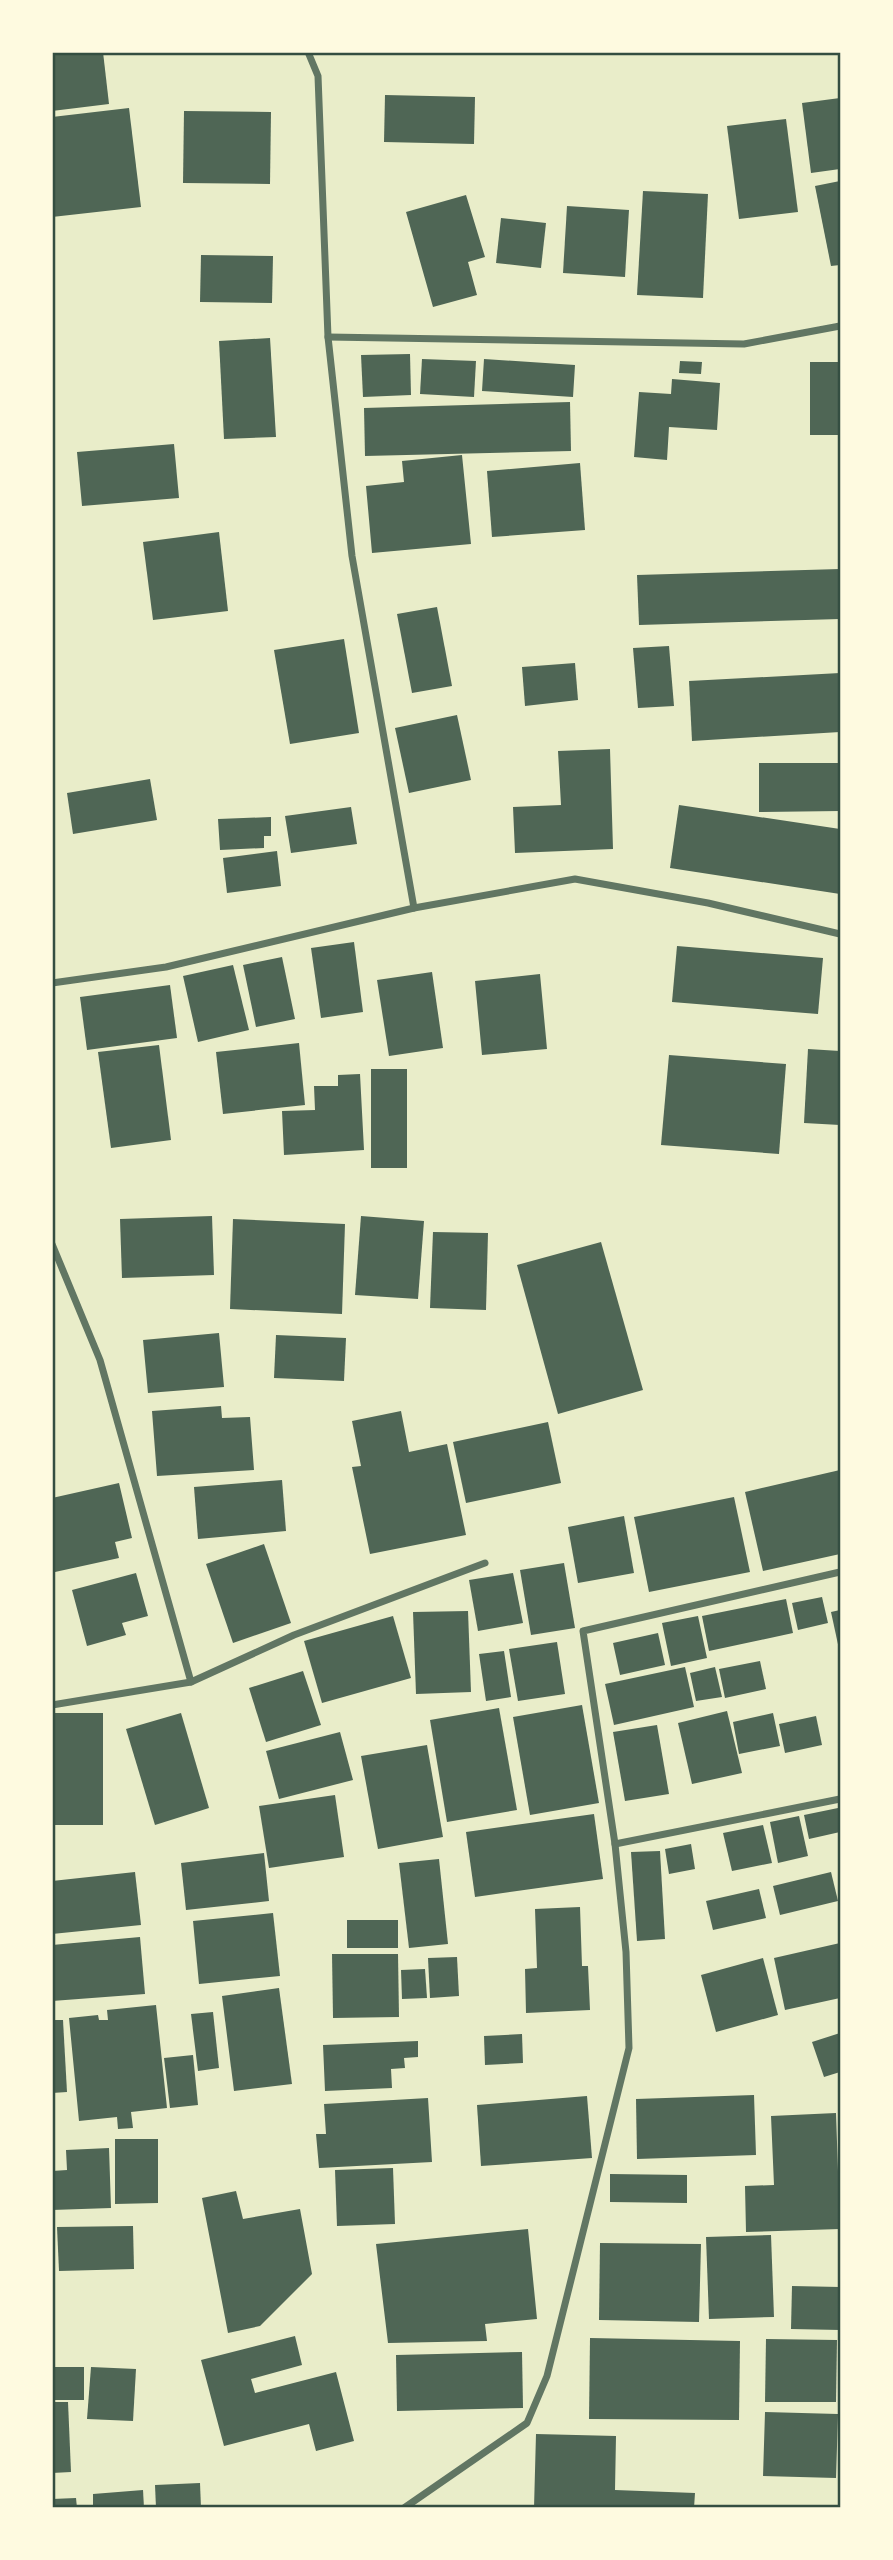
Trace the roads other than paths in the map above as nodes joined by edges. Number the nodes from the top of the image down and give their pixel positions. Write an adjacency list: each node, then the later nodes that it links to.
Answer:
1 (308, 52): 3 (street)
2 (841, 327): 3 (street)
3 (328, 337): 4 (street)
4 (414, 908): 5 (street); 6 (street)
5 (841, 934)
6 (52, 983)
7 (52, 1244): 10 (street)
8 (485, 1563): 10 (street)
9 (841, 1572): 13 (street)
10 (191, 1682): 11 (street)
11 (52, 1705)
12 (841, 1799): 13 (street)
13 (615, 1844): 14 (street)
14 (404, 2508)

